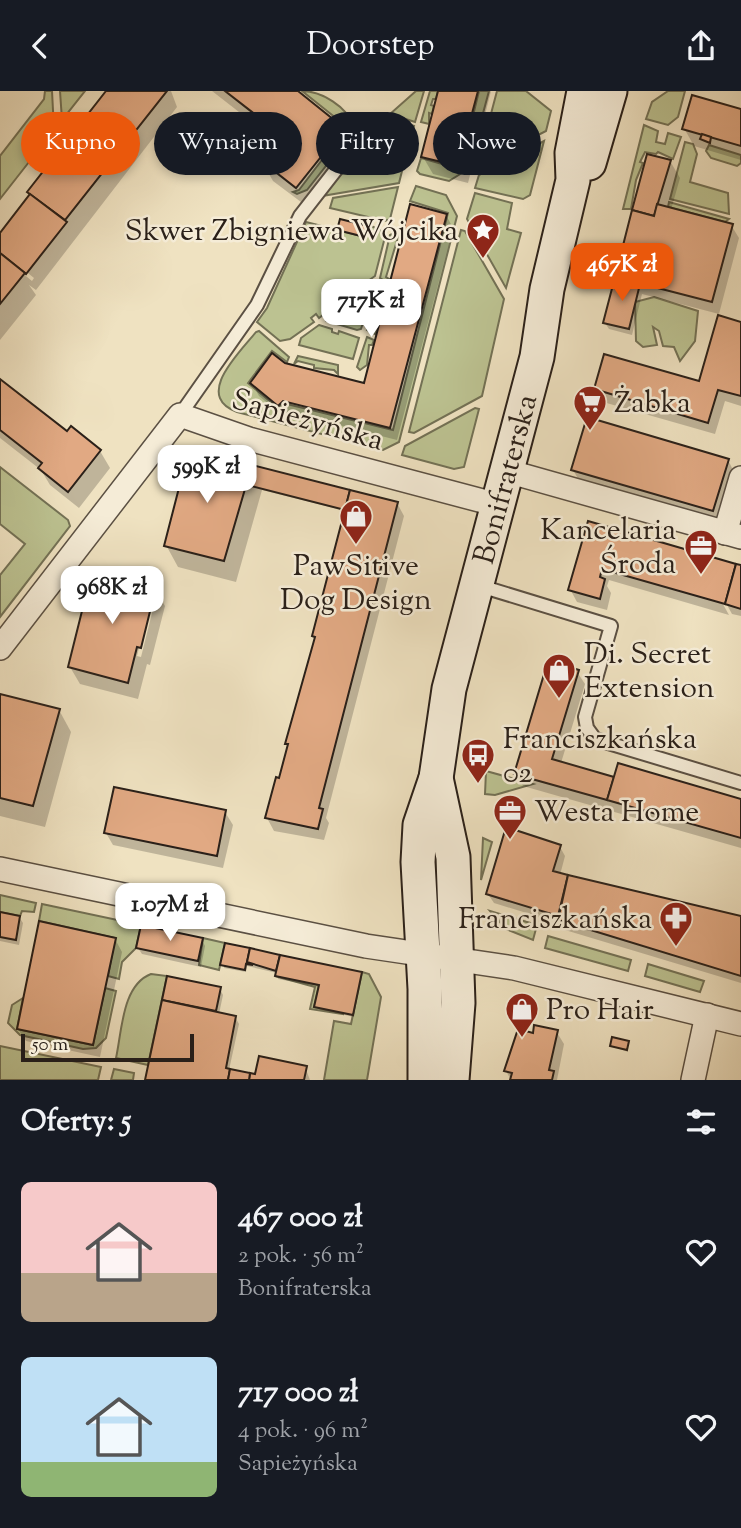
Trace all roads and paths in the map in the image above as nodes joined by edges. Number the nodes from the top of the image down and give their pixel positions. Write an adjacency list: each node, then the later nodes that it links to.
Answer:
1 (584, 91): 4 (street, Bonifraterska)
2 (610, 91): 4 (street, Bonifraterska)
3 (332, 175): 5 (lane)
4 (573, 180): 6 (street, Bonifraterska)
5 (180, 415): 8 (street, Sapieżyńska); 11 (street)
6 (507, 471): 8 (street, Bonifraterska); 9 (street)
7 (741, 478): 9 (street)
8 (498, 505): 10 (street, Bonifraterska)
9 (733, 535)
10 (477, 585): 12 (street, Bonifraterska); 13 (lane)
11 (0, 648)
12 (436, 778): 15 (street, Bonifraterska); 16 (street, Bonifraterska)
13 (741, 783)
14 (0, 869): 15 (street)
15 (423, 956): 16 (street); 19 (street, Bonifraterska)
16 (457, 960): 17 (street); 20 (street, Bonifraterska)
17 (707, 1015): 18 (street); 21 (street)
18 (741, 1024)
19 (425, 1080)
20 (452, 1080)
21 (693, 1080)

